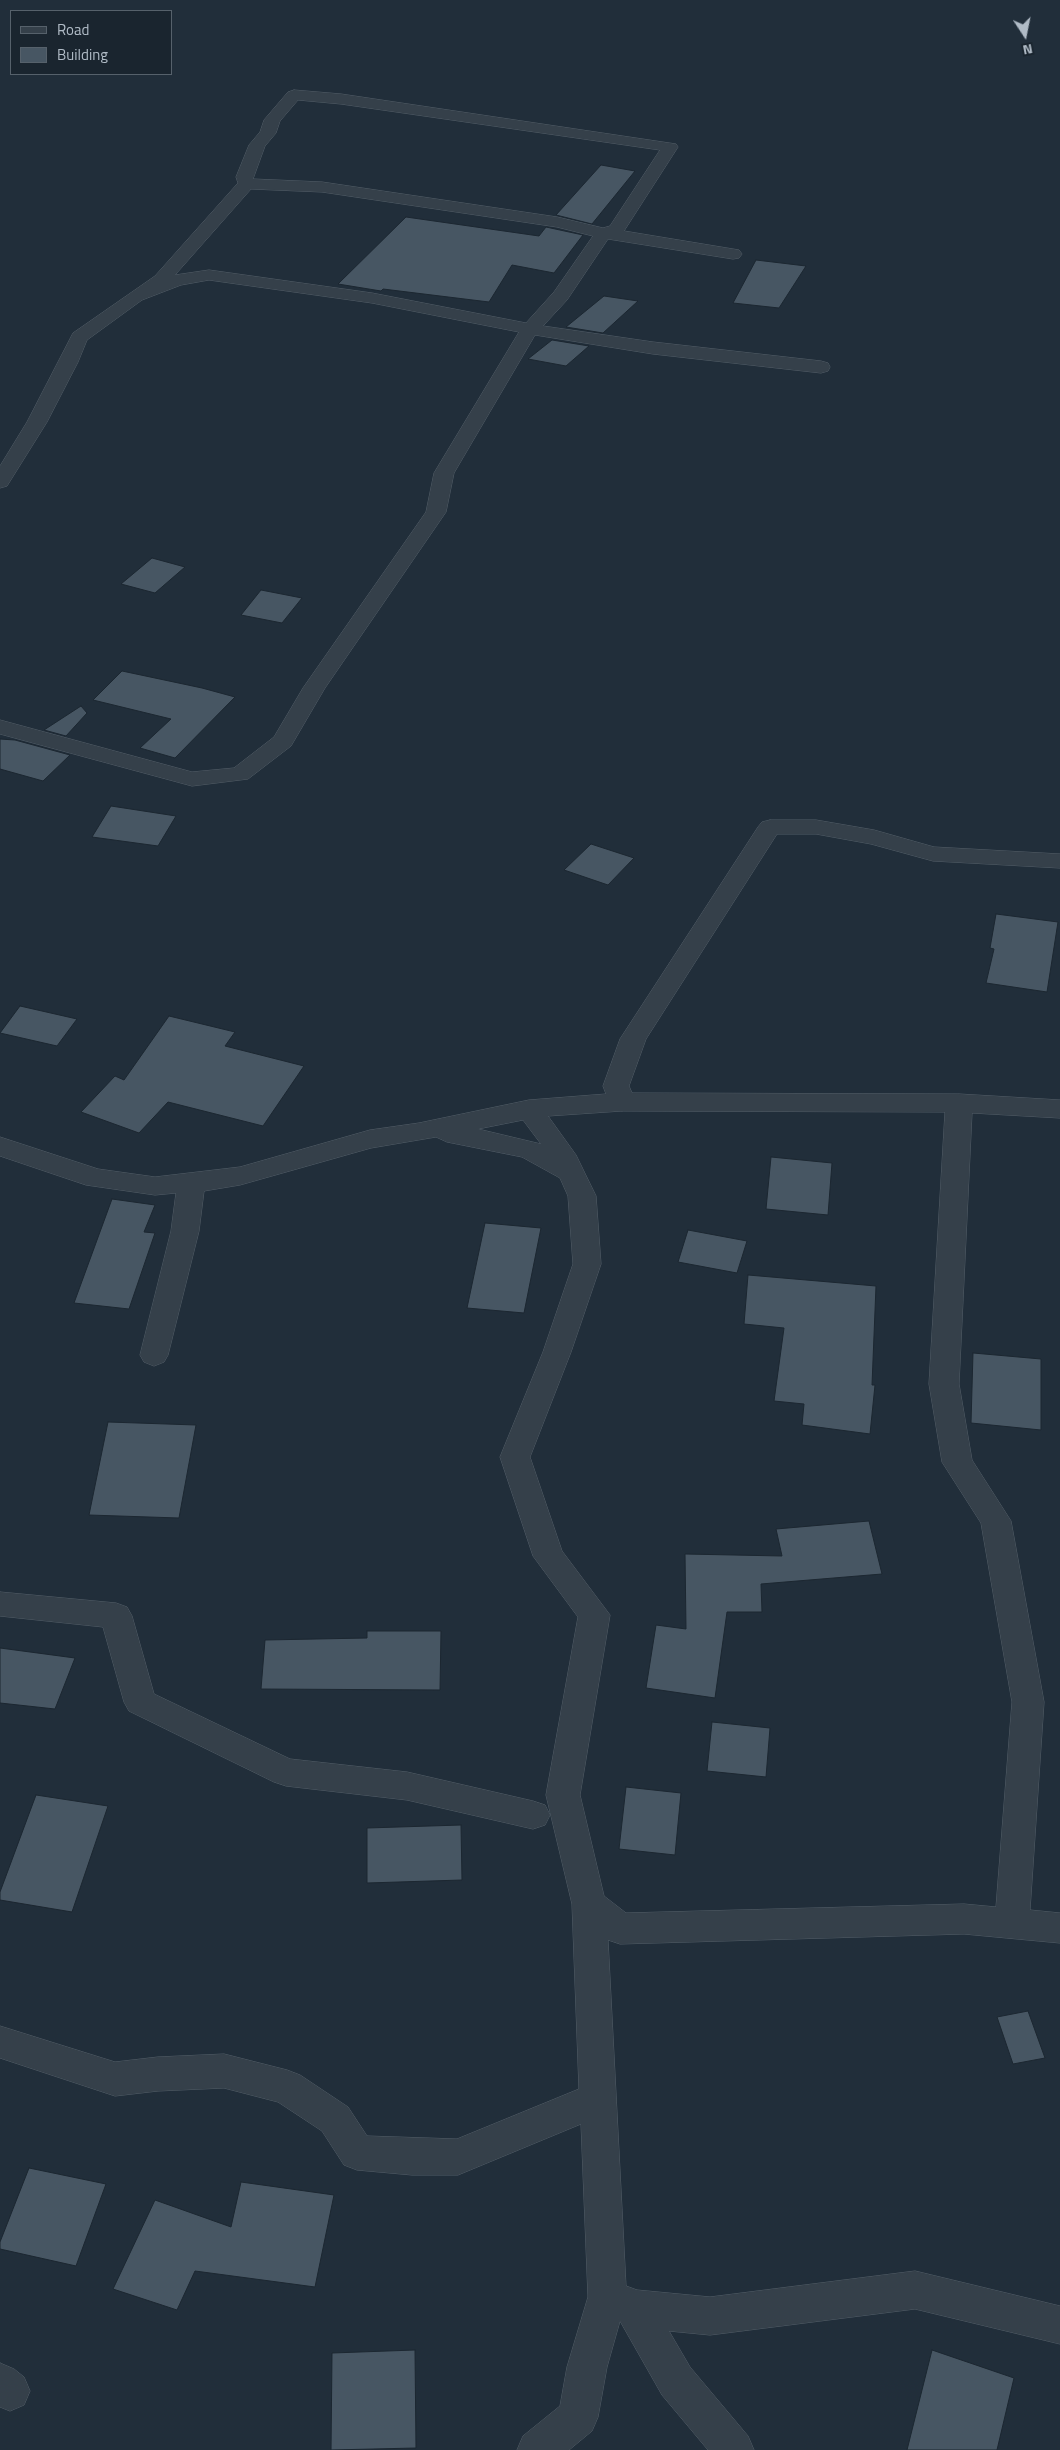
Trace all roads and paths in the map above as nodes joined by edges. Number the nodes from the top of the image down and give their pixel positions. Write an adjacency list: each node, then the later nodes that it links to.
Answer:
1 (246, 184): 2 (street); 2 (street); 4 (street)
2 (603, 233): 3 (street); 5 (street)
3 (733, 254)
4 (144, 292): 5 (street); 7 (street)
5 (530, 329): 6 (street); 8 (street)
6 (821, 367)
7 (0, 482)
8 (0, 727)
9 (1060, 861): 10 (street)
10 (622, 1102): 11 (street); 12 (street)
11 (959, 1103): 13 (street); 22 (street)
12 (529, 1109): 14 (street); 16 (street)
13 (1060, 1110)
14 (429, 1130): 16 (street); 17 (street)
15 (0, 1146): 17 (street)
16 (570, 1172): 21 (street)
17 (192, 1183): 18 (street)
18 (154, 1355)
19 (0, 1604): 20 (street)
20 (532, 1815)
21 (588, 1904): 22 (street); 25 (street)
22 (1012, 1923): 23 (street)
23 (1060, 1928)
24 (0, 2042): 25 (street)
25 (598, 2099): 26 (street)
26 (621, 2303): 27 (street); 28 (street); 29 (street)
27 (1060, 2325)
28 (537, 2450)
29 (734, 2450)

